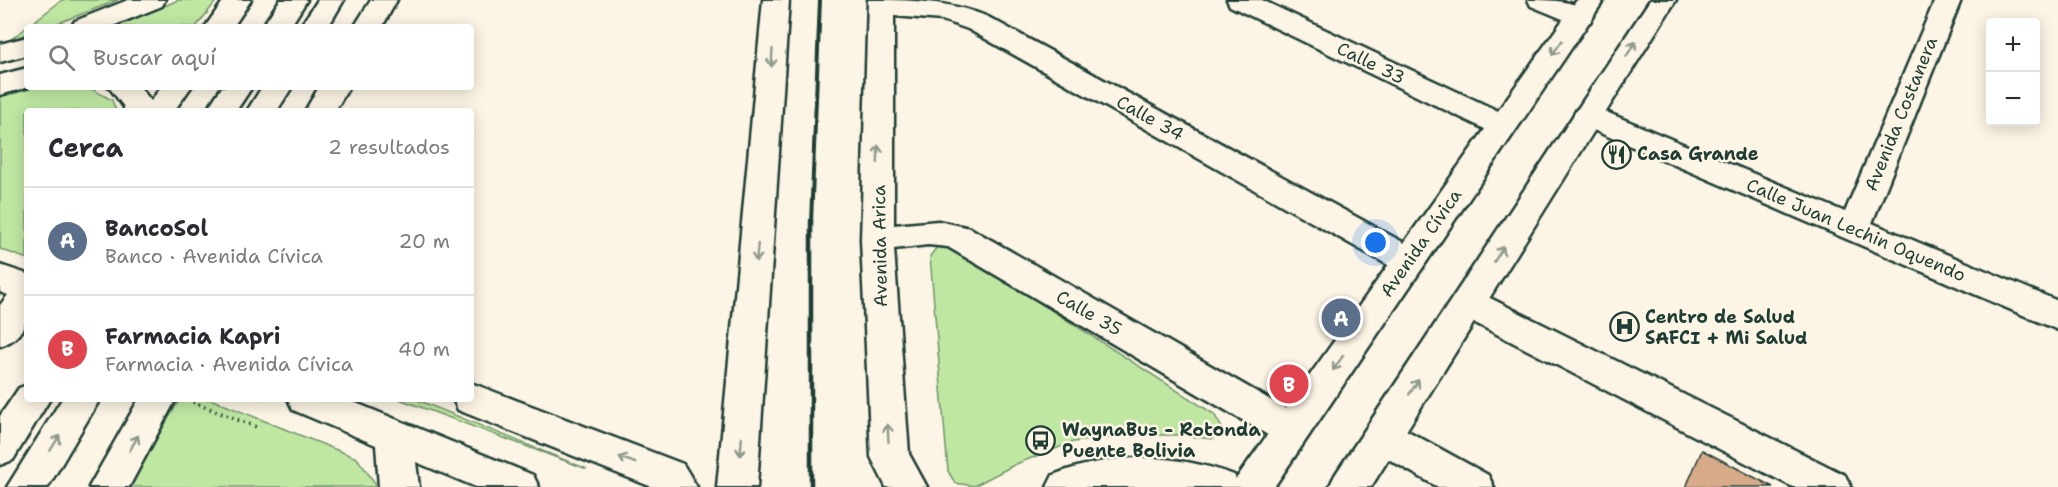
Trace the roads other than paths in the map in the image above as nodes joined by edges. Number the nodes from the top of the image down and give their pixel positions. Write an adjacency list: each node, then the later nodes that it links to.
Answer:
1 (152, 0): 13 (main road)
2 (238, 0): 14 (main road)
3 (294, 0): 15 (main road)
4 (331, 0): 16 (main road)
5 (384, 0): 17 (main road)
6 (776, 0): 57 (main road, one-way to 57)
7 (1240, 0): 33 (main road, Calle 33)
8 (1541, 0): 12 (main road)
9 (1663, 0): 32 (main road, one-way to 9)
10 (1948, 0): 34 (main road, Avenida Costanera)
11 (881, 4): 35 (main road, Avenida Arica, one-way to 11); 36 (main road, Calle 34)
12 (1585, 8): 33 (main road, Avenida Cívica, one-way to 33)
13 (92, 24)
14 (221, 24)
15 (278, 24)
16 (316, 24)
17 (370, 24)
18 (24, 47): 19 (main road)
19 (0, 53)
20 (24, 79): 21 (main road)
21 (0, 85)
22 (126, 90): 27 (main road)
23 (174, 90): 28 (main road)
24 (235, 90): 29 (main road)
25 (275, 90): 30 (main road)
26 (332, 90): 31 (main road)
27 (139, 108)
28 (161, 108)
29 (223, 108)
30 (264, 108)
31 (322, 108)
32 (1588, 116): 34 (main road, Calle Juan Lechin Oquendo); 40 (main road, one-way to 32)
33 (1502, 125): 36 (main road, Avenida Cívica)
34 (1854, 228): 41 (main road, Calle Juan Lechin Oquendo)
35 (877, 240): 48 (main road, Calle 35); 58 (main road, Avenida Arica, one-way to 35)
36 (1409, 261): 48 (main road, Avenida Cívica, one-way to 48)
37 (0, 278): 38 (main road)
38 (24, 287)
39 (24, 299): 42 (main road)
40 (1468, 303): 50 (main road, one-way to 40); 64 (main road)
41 (2058, 316)
42 (0, 332)
43 (474, 400): 56 (main road, one-way to 43)
44 (30, 402): 51 (main road)
45 (80, 402): 52 (main road, one-way to 45)
46 (156, 402): 53 (main road, one-way to 46)
47 (313, 402): 49 (main road)
48 (1291, 430): 61 (main road, Avenida Cívica)
49 (394, 435): 54 (main road); 55 (main road)
50 (1382, 436): 62 (main road); 63 (main road)
51 (0, 448)
52 (27, 487)
53 (109, 487)
54 (399, 487)
55 (519, 487)
56 (677, 487)
57 (737, 487)
58 (907, 487)
59 (1067, 487): 60 (main road)
60 (1220, 487)
61 (1252, 487)
62 (1349, 487)
63 (1474, 487)
64 (1831, 487)

